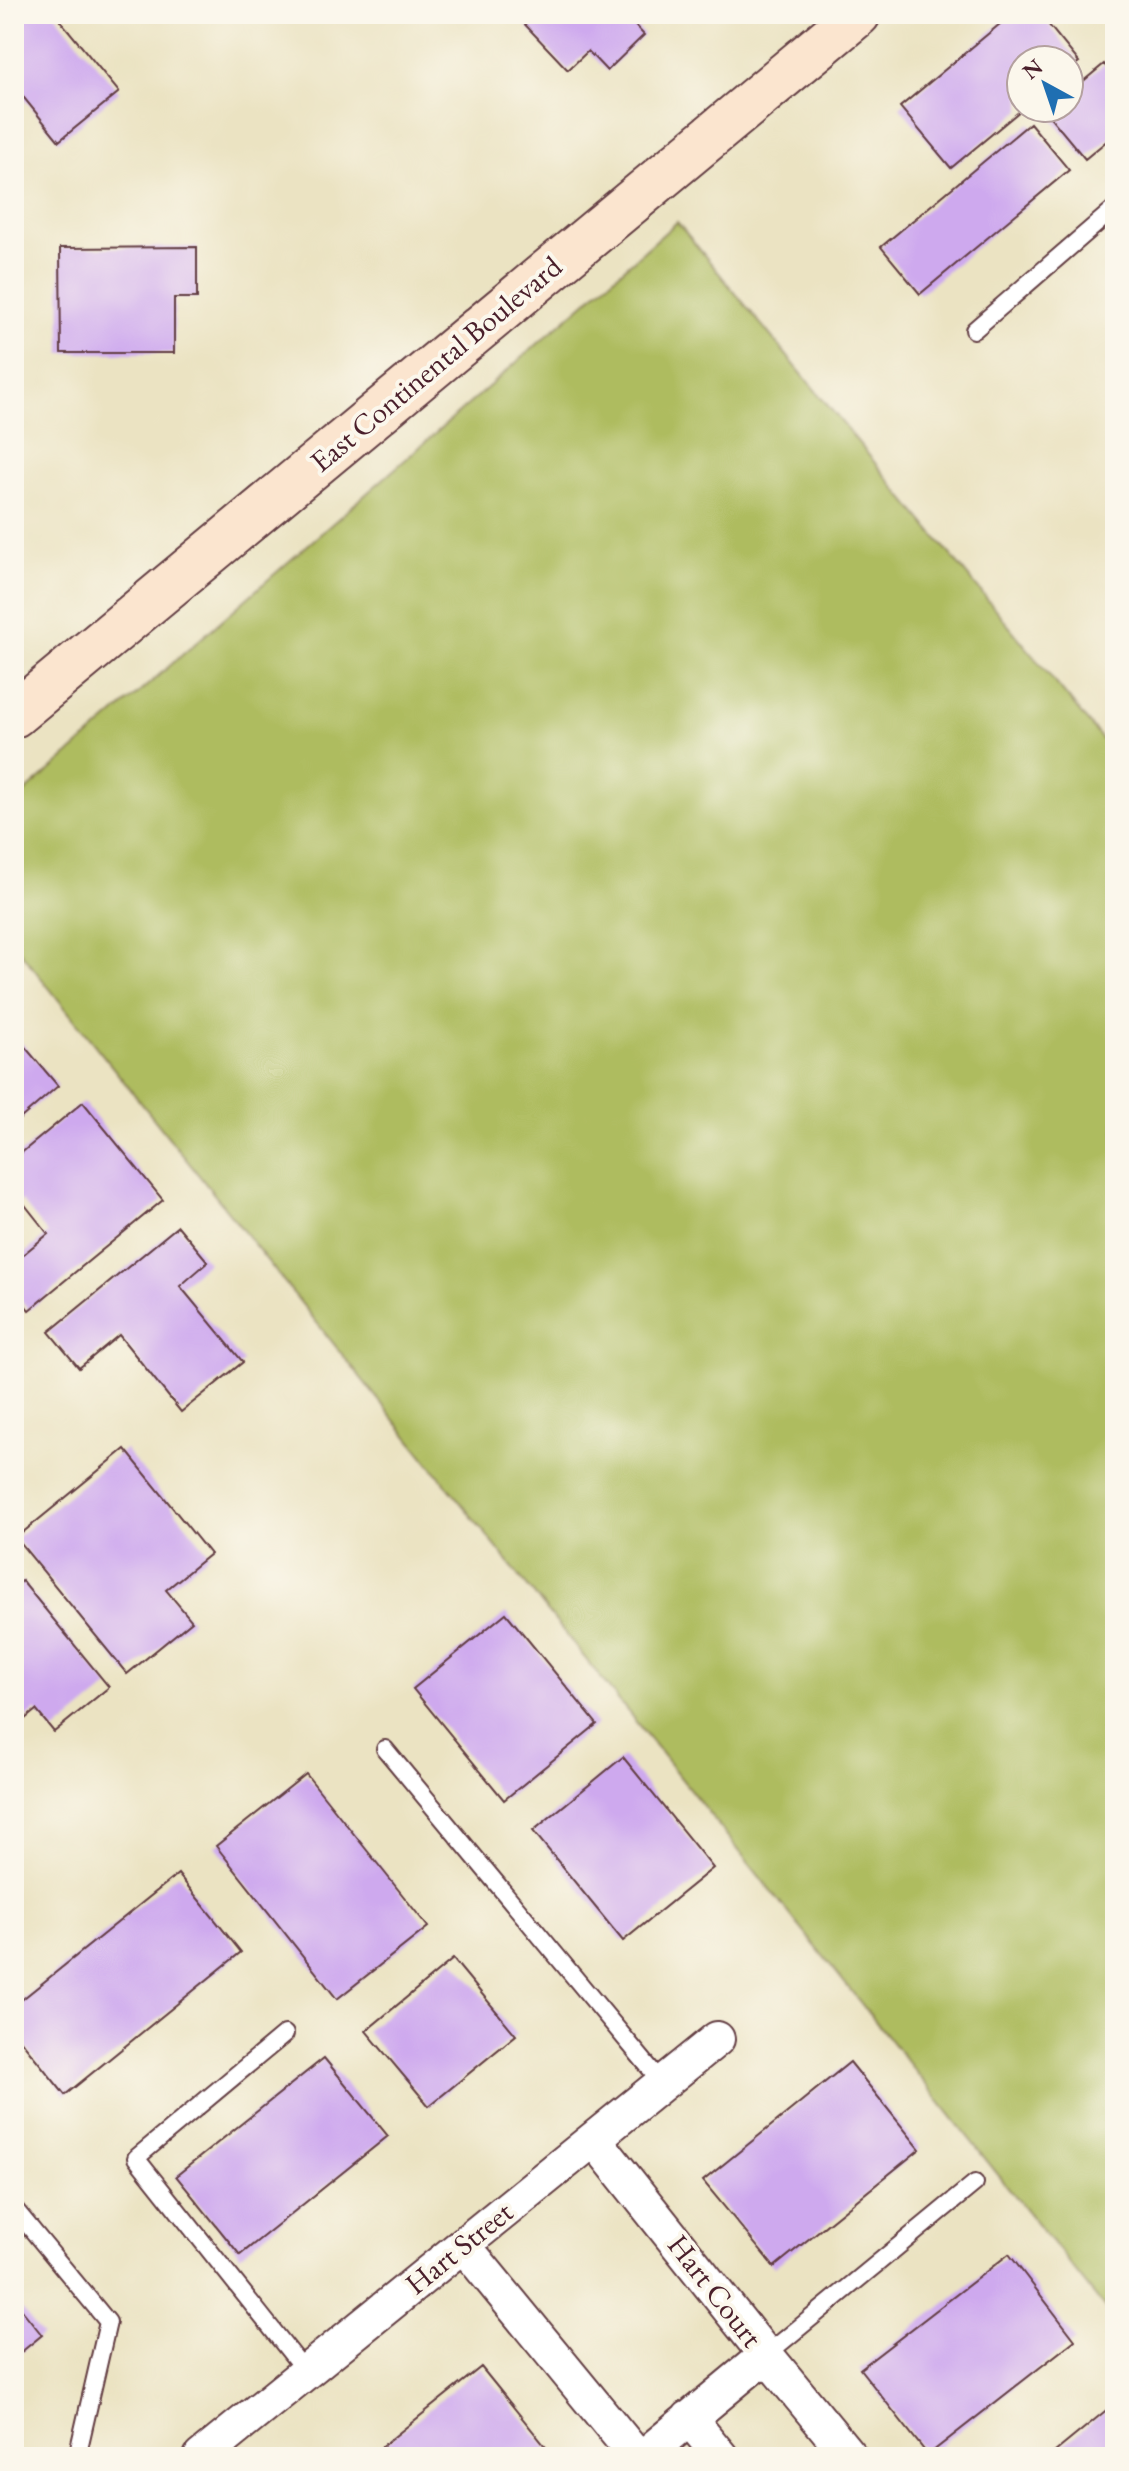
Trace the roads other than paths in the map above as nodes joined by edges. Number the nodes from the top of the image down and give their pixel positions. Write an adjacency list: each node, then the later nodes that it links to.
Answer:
1 (858, 14): 4 (main road, East Continental Boulevard)
2 (1115, 208): 3 (lane)
3 (974, 330)
4 (14, 715)
5 (385, 1749): 8 (lane)
6 (285, 2034): 14 (lane)
7 (717, 2039): 8 (street, Hart Street)
8 (663, 2084): 9 (street, Hart Street)
9 (594, 2139): 12 (street, Hart Street); 13 (street, Hart Court)
10 (975, 2183): 13 (lane)
11 (14, 2208): 16 (lane)
12 (463, 2245): 14 (street, Hart Street); 18 (street, Hart Court)
13 (766, 2355): 15 (street, Hart Court); 20 (street)
14 (306, 2372): 17 (street, Hart Street)
15 (689, 2418): 18 (street, Hart Court); 19 (street)
16 (77, 2457)
17 (201, 2457)
18 (640, 2457)
19 (721, 2457)
20 (850, 2457)

